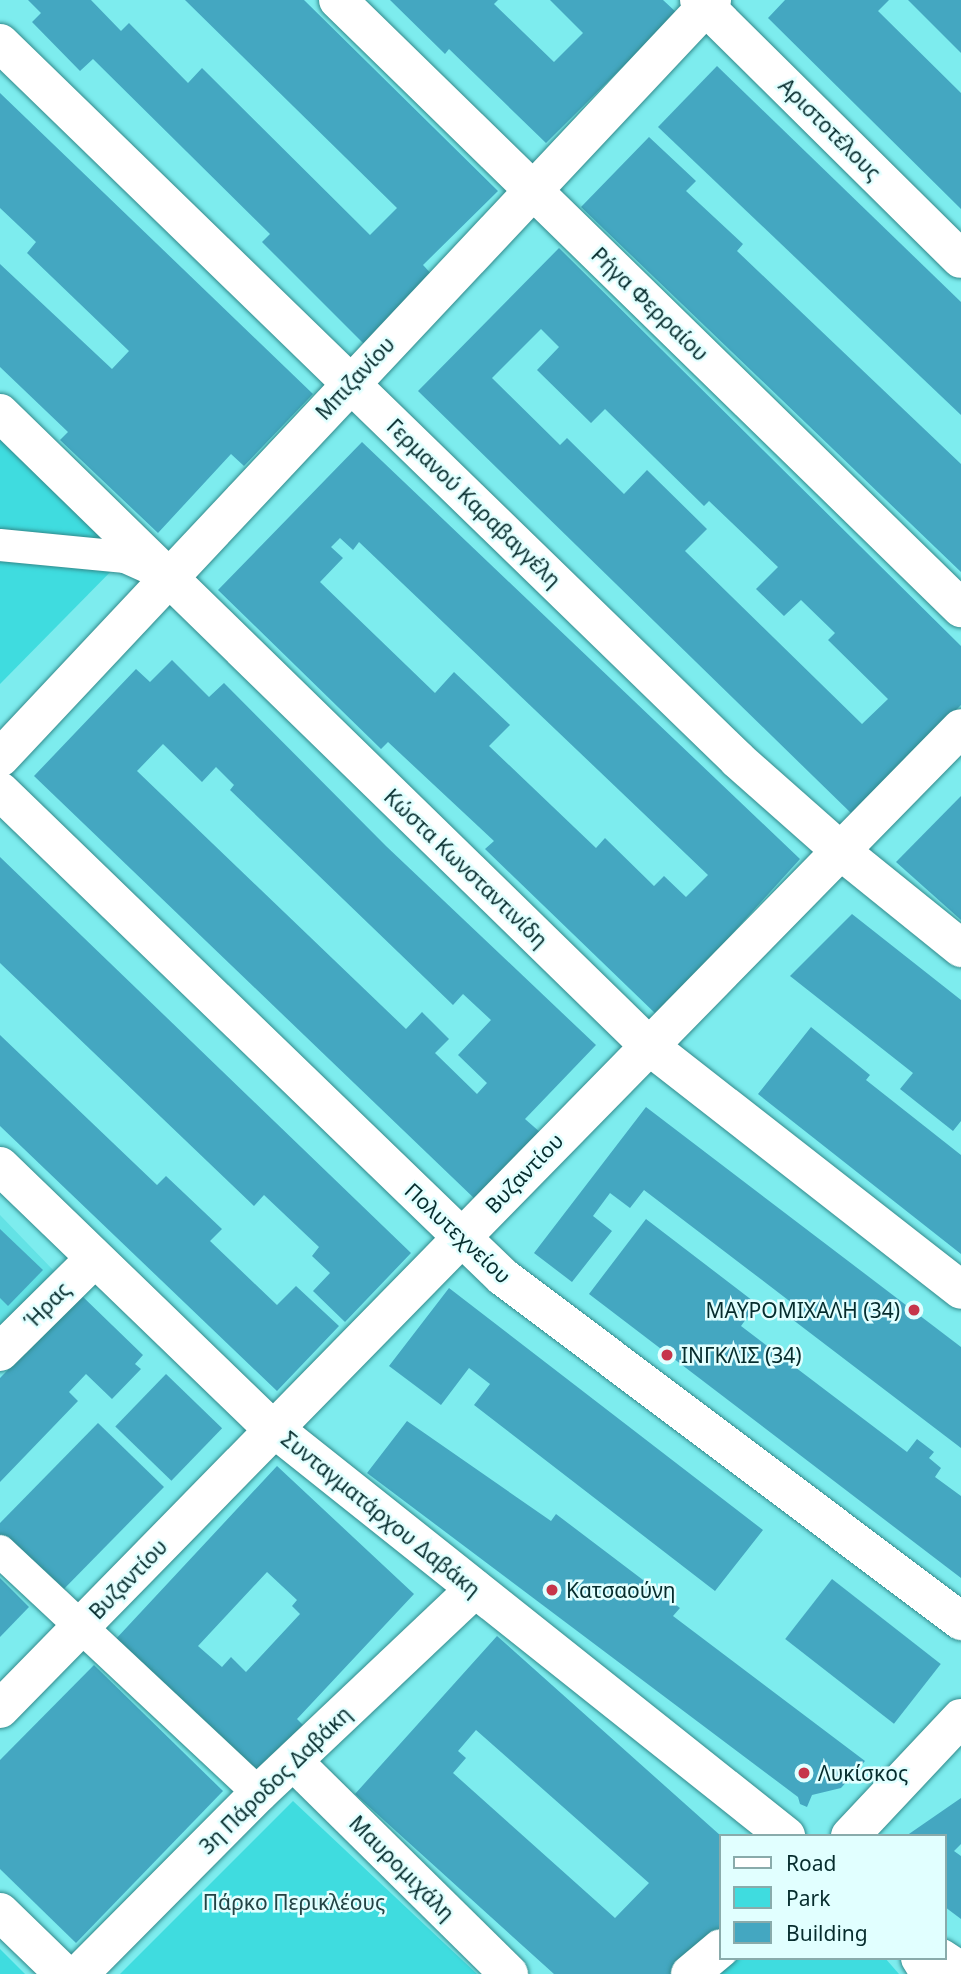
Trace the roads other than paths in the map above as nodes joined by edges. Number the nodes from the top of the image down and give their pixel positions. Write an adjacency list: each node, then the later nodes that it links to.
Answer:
1 (338, 0): 4 (street, Ρήγα Φερραίου)
2 (706, 2): 4 (street, Μπιζανίου); 5 (street, Αριστοτέλους)
3 (0, 43): 6 (street, Γερμανού Καραβαγγέλη)
4 (534, 190): 6 (street, Μπιζανίου); 10 (street, Ρήγα Φερραίου)
5 (961, 259)
6 (350, 383): 9 (street, Μπιζανίου); 14 (street, Γερμανού Καραβαγγέλη)
7 (0, 413): 9 (street, Κώστα Κωνσταντινίδη)
8 (0, 545): 9 (street)
9 (169, 578): 12 (street, Μπιζανίου); 16 (street, Κώστα Κωνσταντινίδη)
10 (961, 608)
11 (961, 728): 14 (street, Βυζαντίου)
12 (0, 758)
13 (0, 791): 18 (street, Πολυτεχνείου)
14 (842, 852): 15 (street, Γερμανού Καραβαγγέλη); 16 (street, Βυζαντίου)
15 (961, 948)
16 (649, 1046): 18 (street, Βυζαντίου); 20 (street, Κώστα Κωνσταντινίδη)
17 (0, 1166): 19 (street, Συνταγματάρχου Δαβάκη)
18 (460, 1238): 22 (street, Βυζαντίου); 25 (street, Πολυτεχνείου)
19 (94, 1259): 21 (street, Ήρας); 22 (street, Συνταγματάρχου Δαβάκη)
20 (961, 1290)
21 (0, 1352)
22 (274, 1429): 24 (street, Συνταγματάρχου Δαβάκη); 26 (street, Βυζαντίου)
23 (0, 1551): 26 (street)
24 (475, 1589): 29 (street, 3η Πάροδος Δαβάκη); 31 (street, Συνταγματάρχου Δαβάκη)
25 (961, 1621)
26 (81, 1626): 27 (street, Βυζαντίου); 30 (street)
27 (0, 1709)
28 (961, 1718): 32 (street)
29 (294, 1762): 30 (street, 3η Πάροδος Δαβάκη); 39 (street, Μαυρομιχάλη)
30 (259, 1793): 38 (street, 3η Πάροδος Δαβάκη)
31 (783, 1834)
32 (852, 1834)
33 (0, 1912): 37 (street)
34 (720, 1949): 40 (street)
35 (944, 1960): 36 (street)
36 (961, 1971)
37 (64, 1974)
38 (79, 1974)
39 (509, 1974)
40 (690, 1974)

